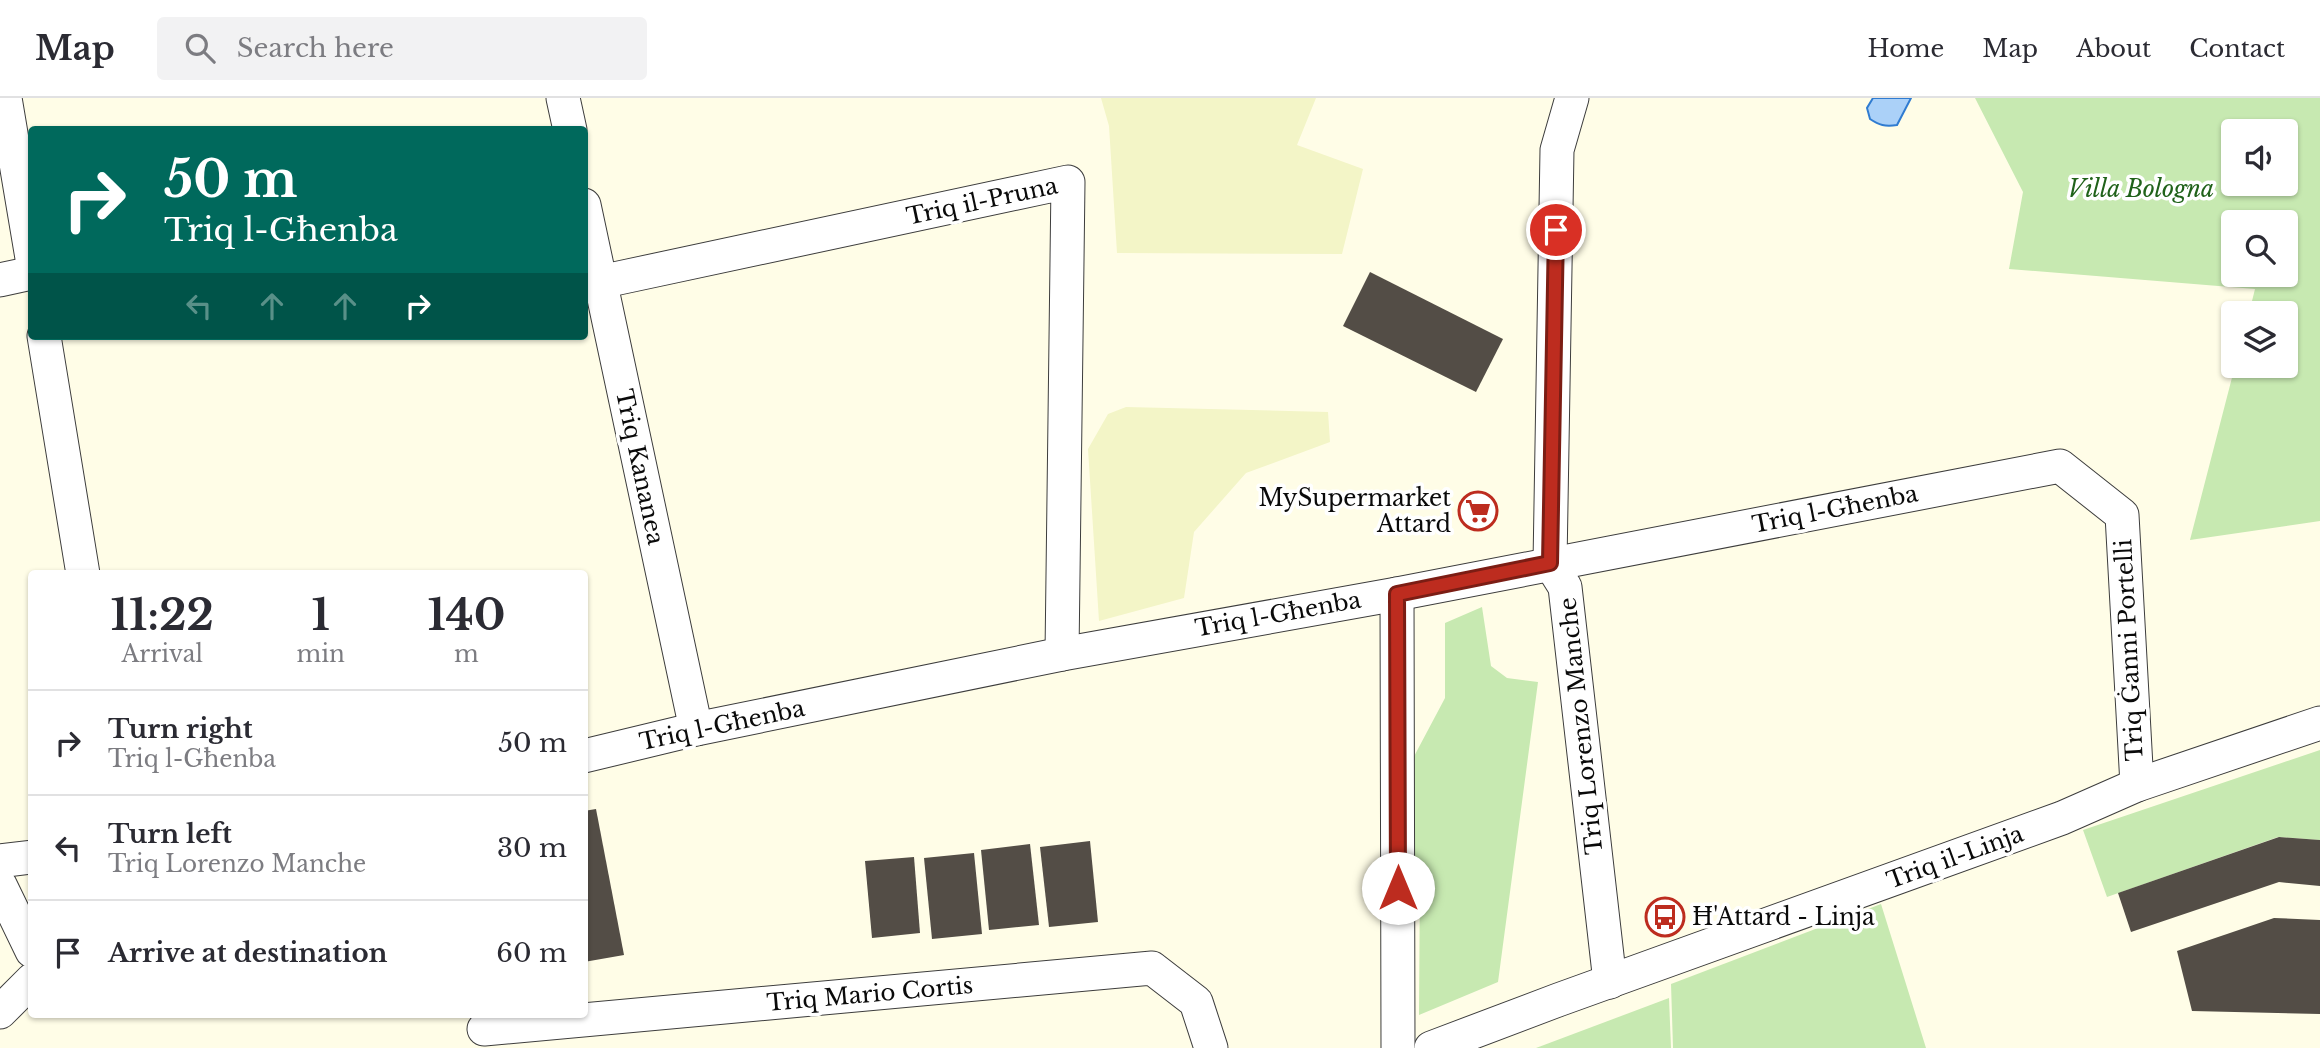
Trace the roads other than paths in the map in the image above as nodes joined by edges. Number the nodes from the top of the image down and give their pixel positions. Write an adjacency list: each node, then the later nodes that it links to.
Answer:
1 (5, 98): 6 (street)
2 (563, 98): 4 (street)
3 (1572, 98): 12 (street, Triq Lorenzo Manche)
4 (569, 126)
5 (588, 224): 9 (street, Triq Kananea)
6 (28, 234)
7 (28, 274): 8 (street)
8 (0, 280)
9 (600, 282): 15 (street, Triq il-Pruna); 17 (street, Triq Kananea)
10 (45, 340): 13 (street)
11 (2122, 515): 12 (street, Triq l-Għenba); 19 (street, Triq Ġanni Portelli)
12 (1550, 563): 14 (street, Triq l-Għenba); 24 (street, Triq Lorenzo Manche)
13 (82, 570)
14 (1397, 594): 15 (street, Triq l-Għenba); 29 (street)
15 (1062, 653): 17 (street, Triq l-Għenba)
16 (2320, 723): 19 (street, Triq il-Linja)
17 (696, 729): 18 (street, Triq l-Għenba)
18 (588, 755)
19 (2137, 785): 24 (street, Triq il-Linja)
20 (28, 858): 21 (street)
21 (0, 861)
22 (0, 885): 23 (street)
23 (28, 943)
24 (1610, 982): 30 (street, Triq il-Linja)
25 (28, 984): 26 (street)
26 (0, 1012)
27 (484, 1031): 28 (street, Triq Mario Cortis)
28 (1211, 1048)
29 (1398, 1048)
30 (1431, 1048)

